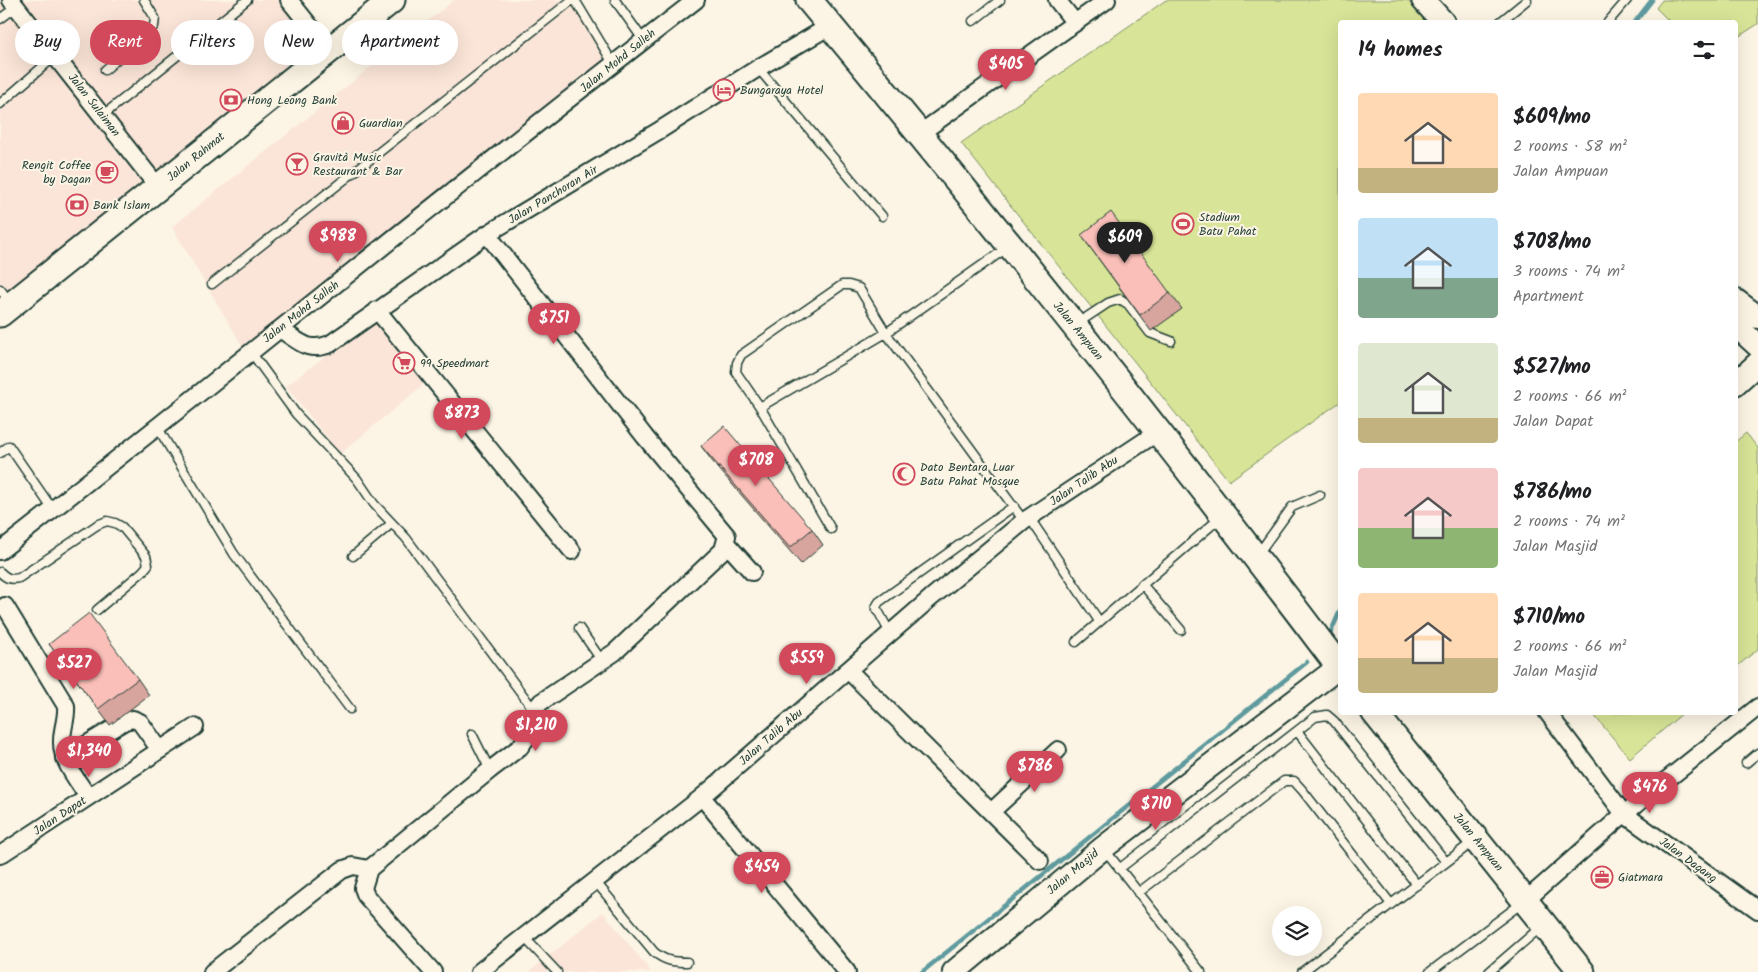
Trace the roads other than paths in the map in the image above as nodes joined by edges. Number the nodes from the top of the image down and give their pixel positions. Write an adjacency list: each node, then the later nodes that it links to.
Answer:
1 (144, 0): 32 (lane)
2 (247, 0): 34 (lane)
3 (288, 0): 18 (street)
4 (392, 0): 26 (main road, Jalan Rahmat)
5 (573, 0): 30 (lane); 40 (lane)
6 (615, 0): 25 (lane)
7 (696, 0): 25 (street, Jalan Mohd Salleh)
8 (809, 0): 24 (main road, Jalan Ampuan)
9 (1000, 0): 19 (lane)
10 (1057, 0): 23 (street)
11 (1107, 0): 23 (street)
12 (1423, 0): 20 (street)
13 (1527, 0): 21 (lane)
14 (1627, 0): 22 (lane)
15 (14, 3): 16 (lane); 17 (street, Jalan Sulaiman)
16 (0, 19)
17 (27, 20)
18 (304, 20)
19 (973, 20)
20 (1441, 20)
21 (1502, 20)
22 (1610, 20)
23 (1074, 23): 35 (street)
24 (830, 26): 31 (street, Jalan Panchoran Air); 35 (main road, Jalan Ampuan)
25 (644, 40): 30 (street, Jalan Mohd Salleh)
26 (332, 48)
27 (45, 65): 33 (lane)
28 (62, 65): 34 (street, Jalan Sulaiman)
29 (310, 65): 36 (main road, Jalan Rahmat)
30 (614, 65): 46 (street, Jalan Mohd Salleh)
31 (758, 68): 37 (lane); 38 (street, Jalan Panchoran Air)
32 (105, 70)
33 (0, 104)
34 (102, 116): 36 (street, Jalan Sulaiman)
35 (919, 134): 39 (main road, Jalan Ampuan)
36 (158, 187): 41 (main road, Jalan Rahmat)
37 (882, 216)
38 (487, 234): 43 (street, Jalan Panchoran Air); 65 (street)
39 (1010, 245): 45 (main road, Jalan Ampuan); 48 (lane)
40 (212, 284)
41 (4, 302)
42 (1738, 302): 44 (street)
43 (377, 310): 46 (street, Jalan Panchoran Air); 67 (street)
44 (1758, 317)
45 (1074, 326): 49 (lane); 56 (main road, Jalan Ampuan)
46 (280, 328): 51 (street, Jalan Mohd Salleh)
47 (1738, 328): 50 (street)
48 (886, 333): 54 (lane); 54 (lane); 59 (lane)
49 (1171, 341)
50 (1758, 346)
51 (251, 352): 55 (street, Jalan Mohd Salleh); 63 (lane)
52 (1758, 363): 53 (street)
53 (1738, 381)
54 (760, 407): 64 (lane)
55 (158, 428): 60 (street, Jalan Mohd Salleh); 85 (lane)
56 (1158, 432): 61 (main road, Jalan Ampuan); 62 (street, Jalan Talib Abu)
57 (0, 453): 60 (lane)
58 (1320, 495): 69 (lane)
59 (1014, 506): 62 (lane); 78 (lane)
60 (53, 510): 66 (street, Jalan Mohd Salleh)
61 (1222, 516): 69 (main road, Jalan Ampuan); 72 (lane)
62 (1027, 519): 75 (lane); 78 (street, Jalan Talib Abu)
63 (391, 524): 68 (lane); 86 (lane)
64 (832, 529)
65 (726, 543): 71 (street); 80 (street)
66 (0, 551)
67 (572, 551)
68 (353, 556)
69 (1256, 557): 81 (main road, Jalan Ampuan)
70 (0, 572): 74 (lane)
71 (752, 572)
72 (1142, 584): 75 (lane); 77 (lane)
73 (5, 606): 95 (street)
74 (97, 610)
75 (1099, 621): 79 (lane)
76 (578, 628): 80 (lane)
77 (1181, 630)
78 (890, 633): 82 (street, Jalan Talib Abu)
79 (1076, 642)
80 (602, 661): 86 (street)
81 (1338, 665)
82 (848, 670): 99 (street, Jalan Talib Abu); 100 (street)
83 (1338, 670): 103 (street, Jalan Masjid)
84 (1758, 707): 101 (street)
85 (350, 709)
86 (534, 710): 97 (street)
87 (1376, 715): 102 (main road, Jalan Ampuan)
88 (1549, 715): 101 (street, Jalan Dagang)
89 (195, 727): 92 (street, Jalan Dapat)
90 (1297, 731): 106 (lane); 107 (lane); 110 (lane)
91 (472, 734): 97 (lane)
92 (160, 750): 95 (street); 98 (street, Jalan Dapat)
93 (1058, 750): 100 (street)
94 (1758, 753): 96 (lane)
95 (64, 758): 98 (street)
96 (1746, 763)
97 (490, 770): 108 (street)
98 (88, 797): 104 (street, Jalan Dapat)
99 (702, 797): 109 (street, Jalan Talib Abu); 122 (street)
100 (991, 812): 105 (street)
101 (1624, 814): 112 (street); 114 (street, Jalan Dagang)
102 (1476, 840): 106 (lane); 112 (main road, Jalan Ampuan)
103 (1103, 848): 107 (lane); 123 (street, Jalan Masjid)
104 (0, 856)
105 (1040, 862)
106 (1446, 862): 110 (lane)
107 (1119, 869): 111 (lane)
108 (368, 870): 118 (street); 119 (street)
109 (595, 881): 116 (street, Jalan Talib Abu); 117 (lane)
110 (1417, 885): 113 (lane)
111 (1138, 893): 113 (lane); 124 (lane)
112 (1525, 901): 115 (main road, Jalan Ampuan); 126 (lane)
113 (1391, 904): 125 (lane)
114 (1758, 910)
115 (1544, 925): 127 (lane); 128 (main road, Jalan Ampuan)
116 (524, 937): 120 (street, Jalan Talib Abu); 121 (lane)
117 (687, 962)
118 (212, 972)
119 (433, 972)
120 (479, 972)
121 (557, 972)
122 (847, 972)
123 (954, 972)
124 (1201, 972)
125 (1302, 972)
126 (1430, 972)
127 (1489, 972)
128 (1582, 972)

